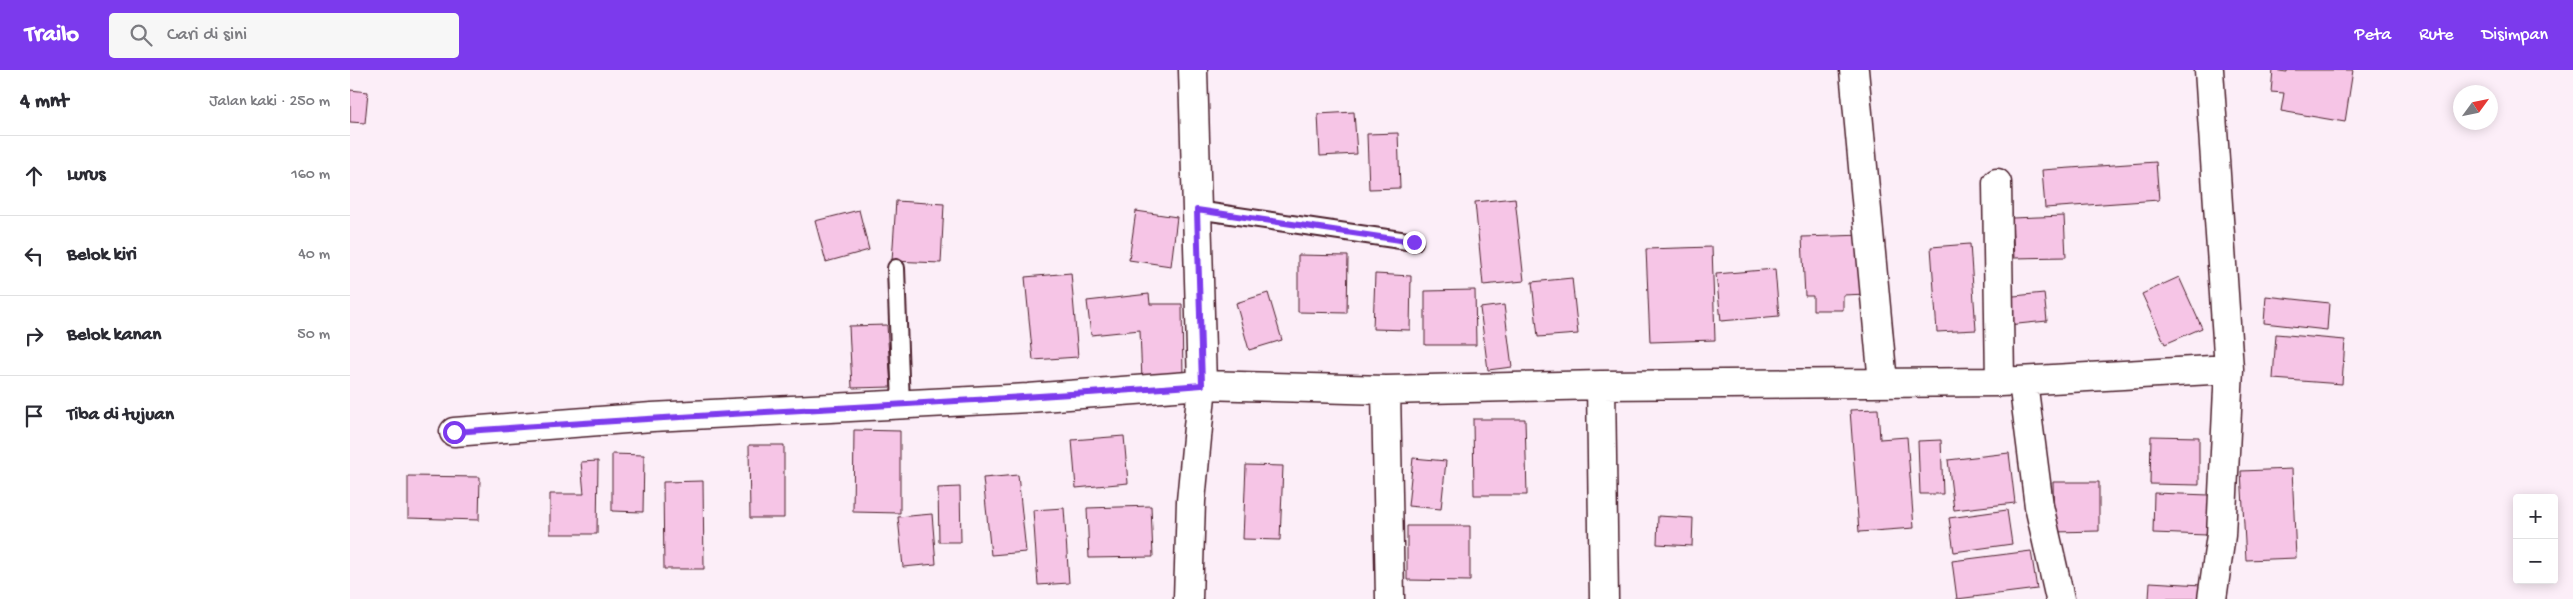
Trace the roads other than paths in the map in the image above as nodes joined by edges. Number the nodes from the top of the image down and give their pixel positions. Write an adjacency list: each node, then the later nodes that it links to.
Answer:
1 (1193, 70): 5 (street)
2 (1854, 70): 10 (street)
3 (2209, 70): 8 (street)
4 (1997, 183): 9 (street)
5 (1197, 210): 6 (lane); 11 (street)
6 (1414, 242)
7 (896, 268): 14 (lane)
8 (2229, 369): 9 (street); 20 (street)
9 (2012, 382): 10 (street); 19 (street)
10 (1884, 383): 12 (street)
11 (1202, 385): 13 (street); 14 (street); 16 (street)
12 (1602, 385): 13 (street); 18 (street)
13 (1386, 390): 17 (street)
14 (901, 405): 15 (street)
15 (454, 432)
16 (1188, 599)
17 (1390, 599)
18 (1604, 599)
19 (2060, 599)
20 (2212, 599)

